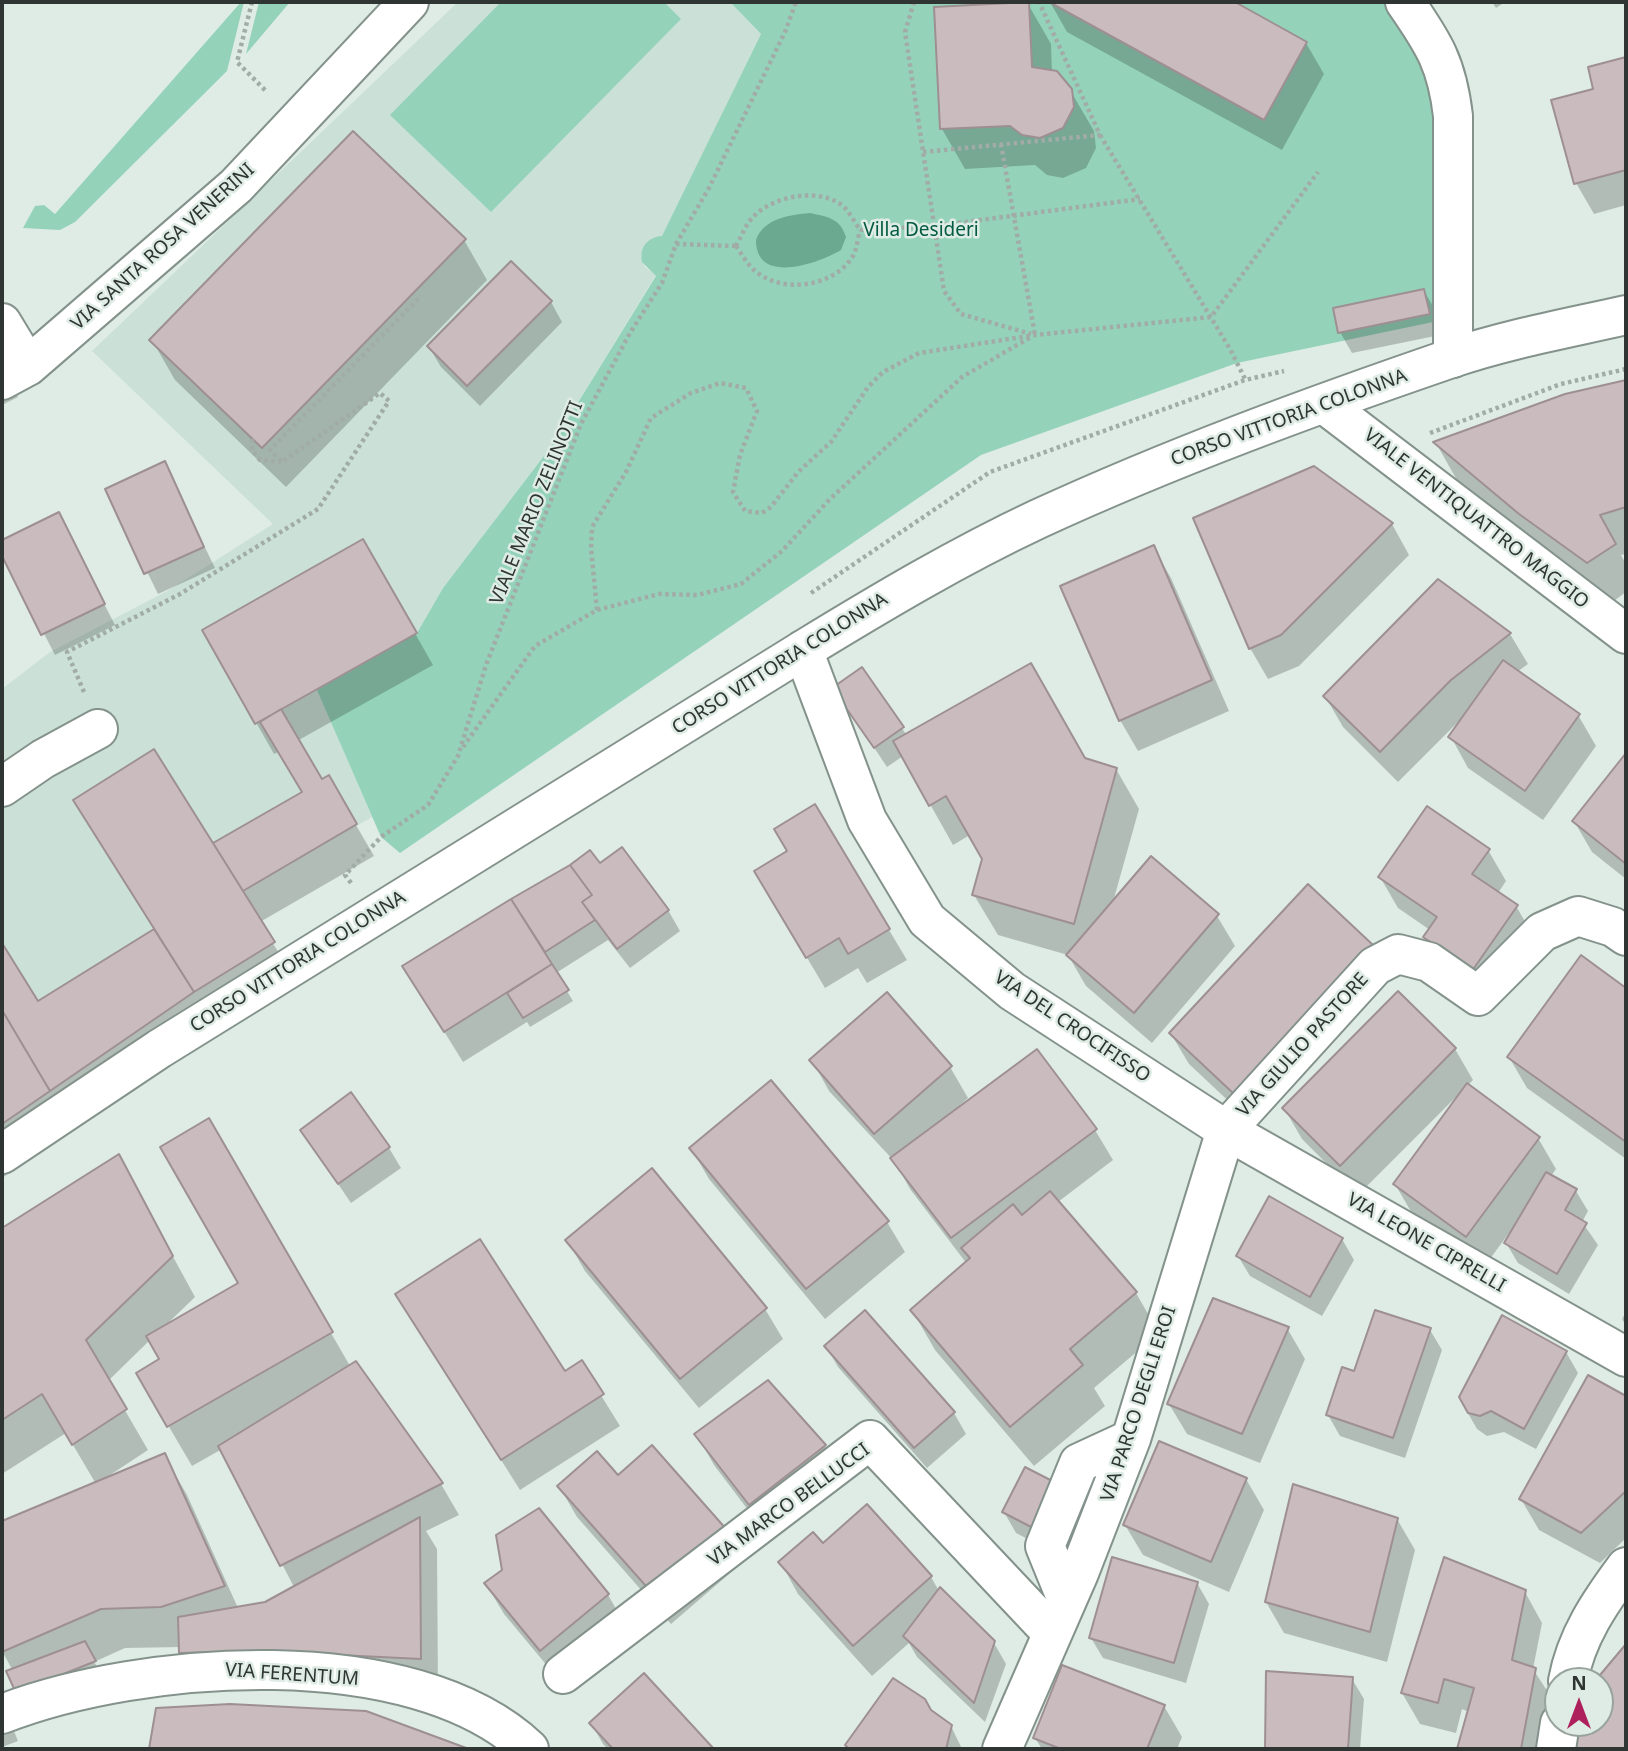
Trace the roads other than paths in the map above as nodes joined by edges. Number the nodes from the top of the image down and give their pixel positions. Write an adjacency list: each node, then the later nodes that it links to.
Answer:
1 (408, 2): 6 (street, VIA SANTA ROSA VENERINI)
2 (1405, 2): 5 (street)
3 (1626, 315): 5 (street, CORSO VITTORIA COLONNA)
4 (2, 323): 6 (street)
5 (1453, 358): 7 (street, CORSO VITTORIA COLONNA)
6 (15, 373)
7 (1324, 404): 8 (street, VIALE VENTIQUATTRO MAGGIO); 9 (street, CORSO VITTORIA COLONNA)
8 (1626, 635)
9 (803, 650): 13 (street, VIA DEL CROCIFISSO); 14 (street, CORSO VITTORIA COLONNA)
10 (98, 729): 11 (street)
11 (2, 787)
12 (1626, 936): 13 (street, VIA GIULIO PASTORE)
13 (1226, 1129): 15 (street, VIA LEONE CIPRELLI); 17 (street, VIA PARCO DEGLI EROI)
14 (2, 1154)
15 (1626, 1357)
16 (1626, 1567): 18 (street)
17 (1060, 1617): 19 (street, VIA MARCO BELLUCCI); 22 (street, VIA PARCO DEGLI EROI)
18 (1571, 1667)
19 (563, 1674)
20 (2, 1714): 21 (street, VIA FERENTUM)
21 (529, 1749)
22 (1002, 1749)

